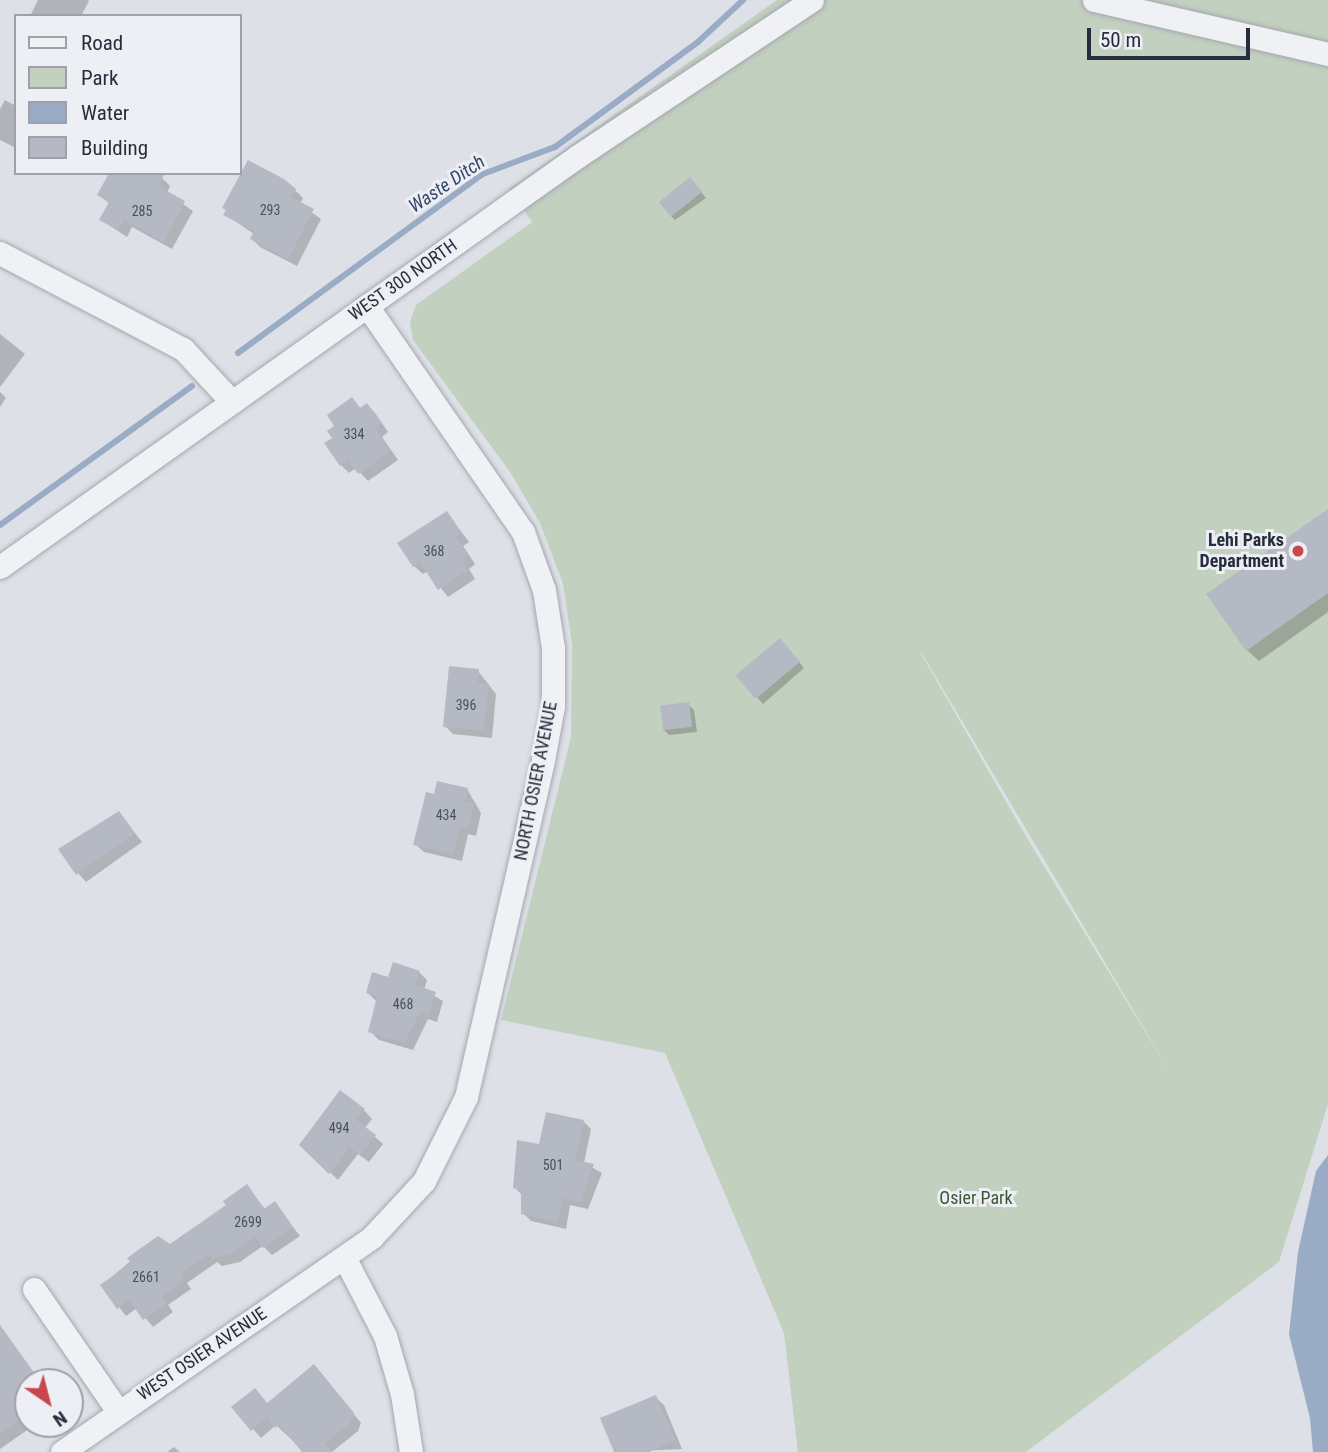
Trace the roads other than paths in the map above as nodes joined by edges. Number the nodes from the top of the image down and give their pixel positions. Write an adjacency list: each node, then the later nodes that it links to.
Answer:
1 (812, 0): 5 (street, WEST 300 NORTH)
2 (1094, 0): 3 (street)
3 (1328, 54)
4 (0, 253): 6 (street)
5 (367, 306): 6 (street, WEST 300 NORTH); 8 (street, NORTH OSIER AVENUE)
6 (232, 401): 7 (street, WEST 300 NORTH)
7 (0, 568)
8 (345, 1259): 10 (street, WEST OSIER AVENUE); 12 (street)
9 (34, 1289): 10 (street)
10 (118, 1411): 11 (street, WEST OSIER AVENUE)
11 (62, 1452)
12 (411, 1452)

